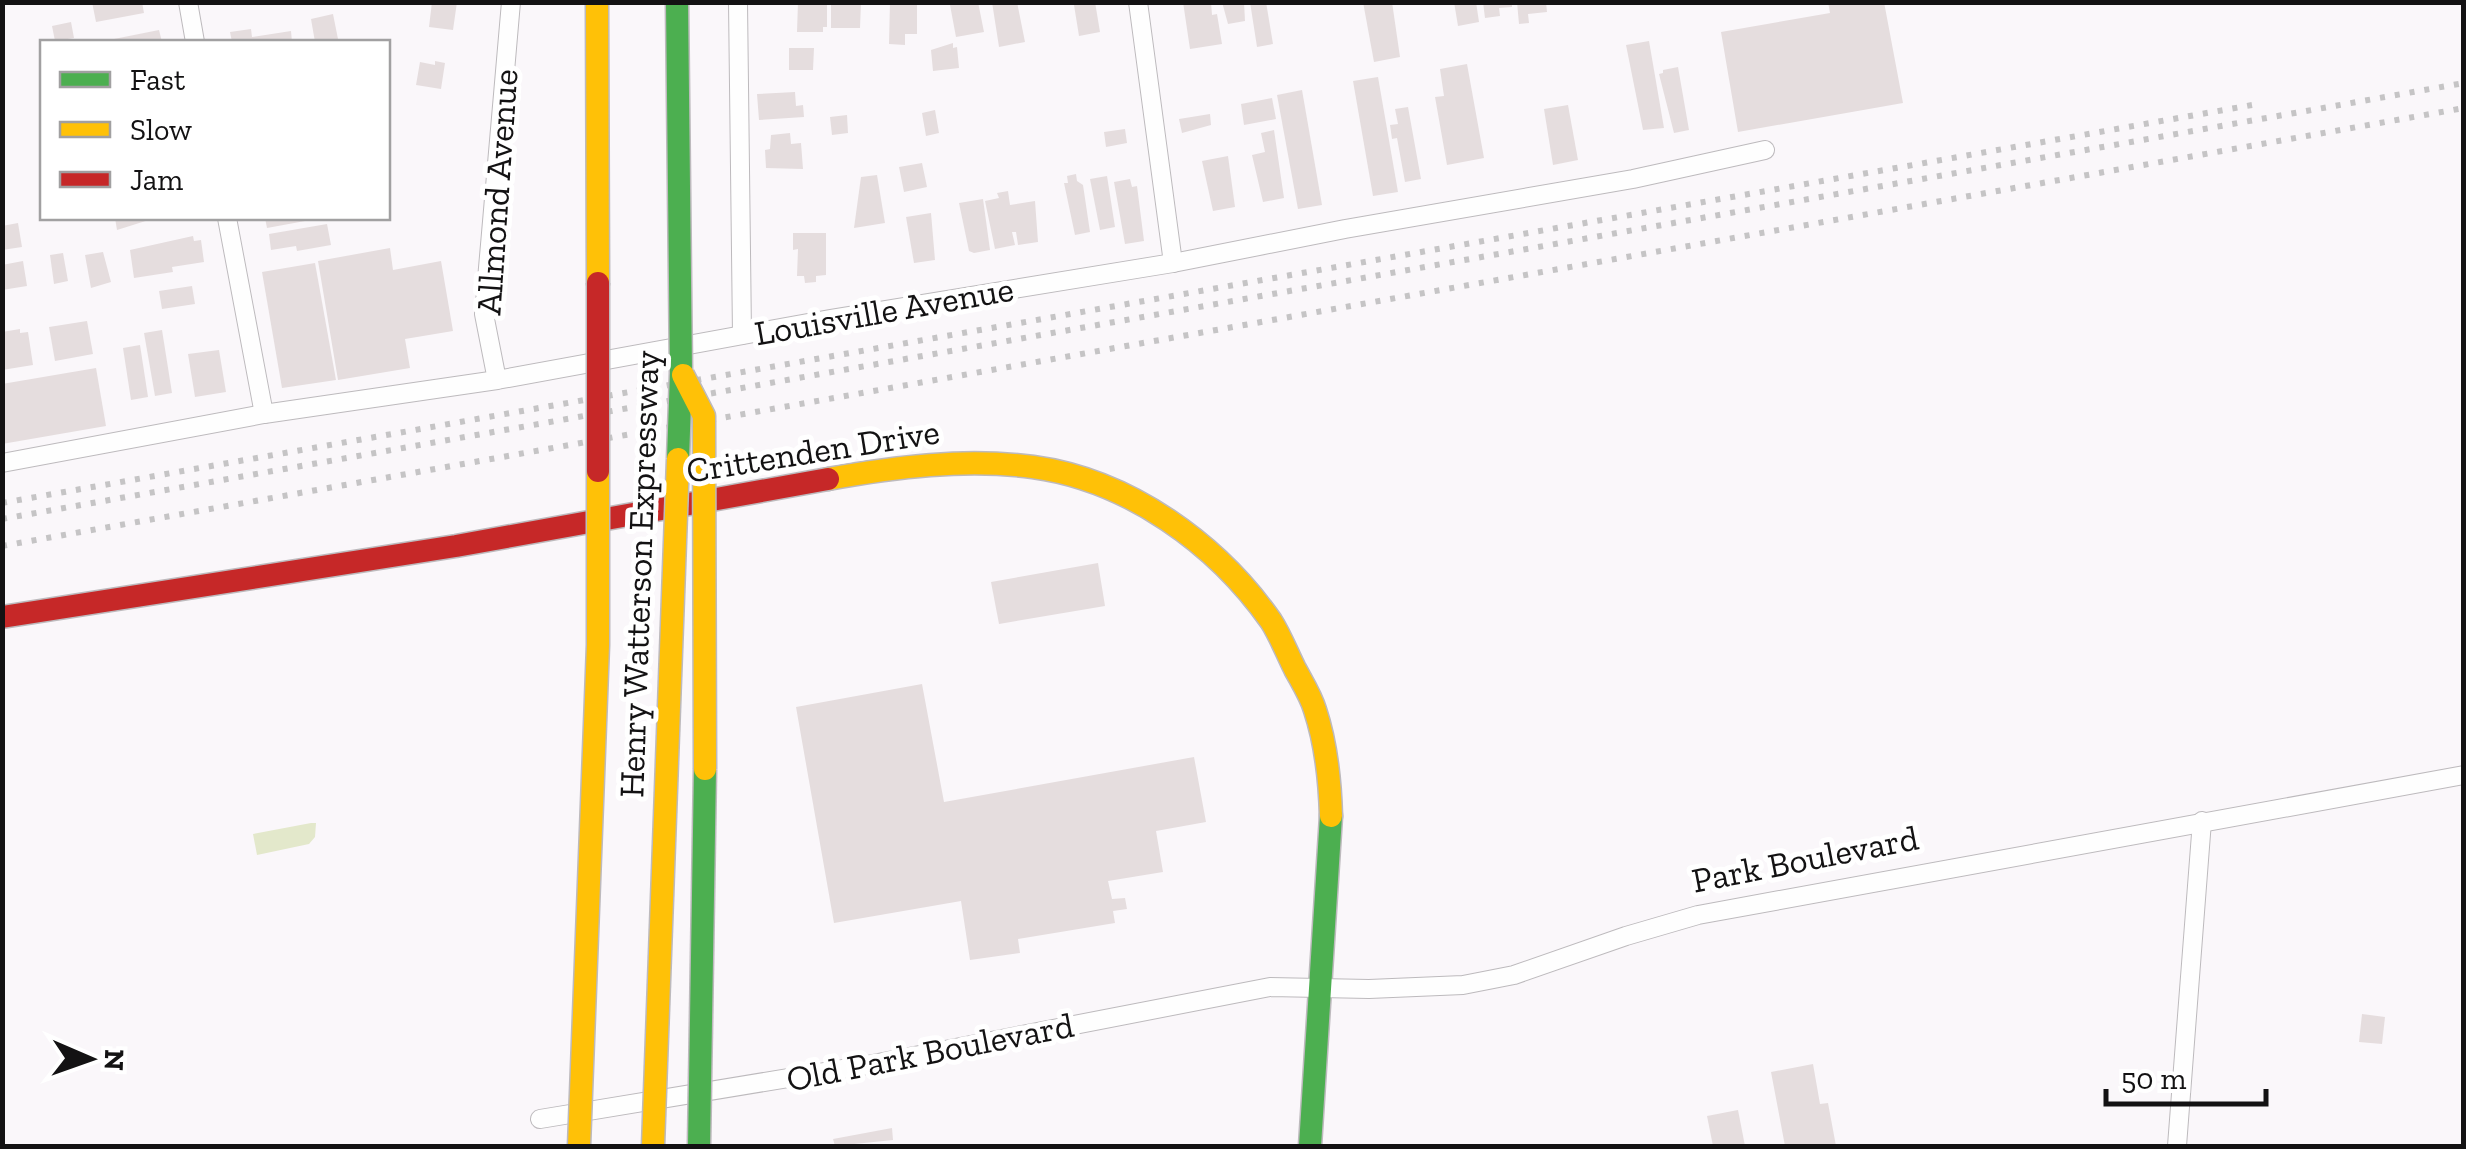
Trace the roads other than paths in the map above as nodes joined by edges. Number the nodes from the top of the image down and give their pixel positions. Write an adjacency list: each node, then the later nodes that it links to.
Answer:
1 (188, 2): 7 (street)
2 (511, 2): 13 (street, Allmond Avenue)
3 (597, 2): 21 (main road, Henry Watterson Expressway, bridge)
4 (678, 2): 12 (main road, Henry Watterson Expressway, bridge)
5 (738, 2): 11 (street)
6 (1138, 2): 10 (street)
7 (195, 40)
8 (1764, 150): 10 (street, Louisville Avenue)
9 (227, 220): 14 (street)
10 (1173, 263): 11 (street, Louisville Avenue)
11 (742, 336): 13 (street, Louisville Avenue)
12 (682, 373): 22 (main road, Henry Watterson Expressway, bridge); 23 (main road, bridge)
13 (496, 380): 14 (street, Louisville Avenue)
14 (264, 414): 15 (street, Louisville Avenue)
15 (2, 463)
16 (2, 617): 19 (main road, Crittenden Drive)
17 (2464, 776): 18 (street, Park Boulevard)
18 (2202, 821): 19 (street, Park Boulevard); 25 (street)
19 (1320, 988): 20 (street, Old Park Boulevard); 24 (main road)
20 (540, 1119)
21 (579, 1146)
22 (653, 1146)
23 (699, 1146)
24 (1310, 1146)
25 (2177, 1146)

